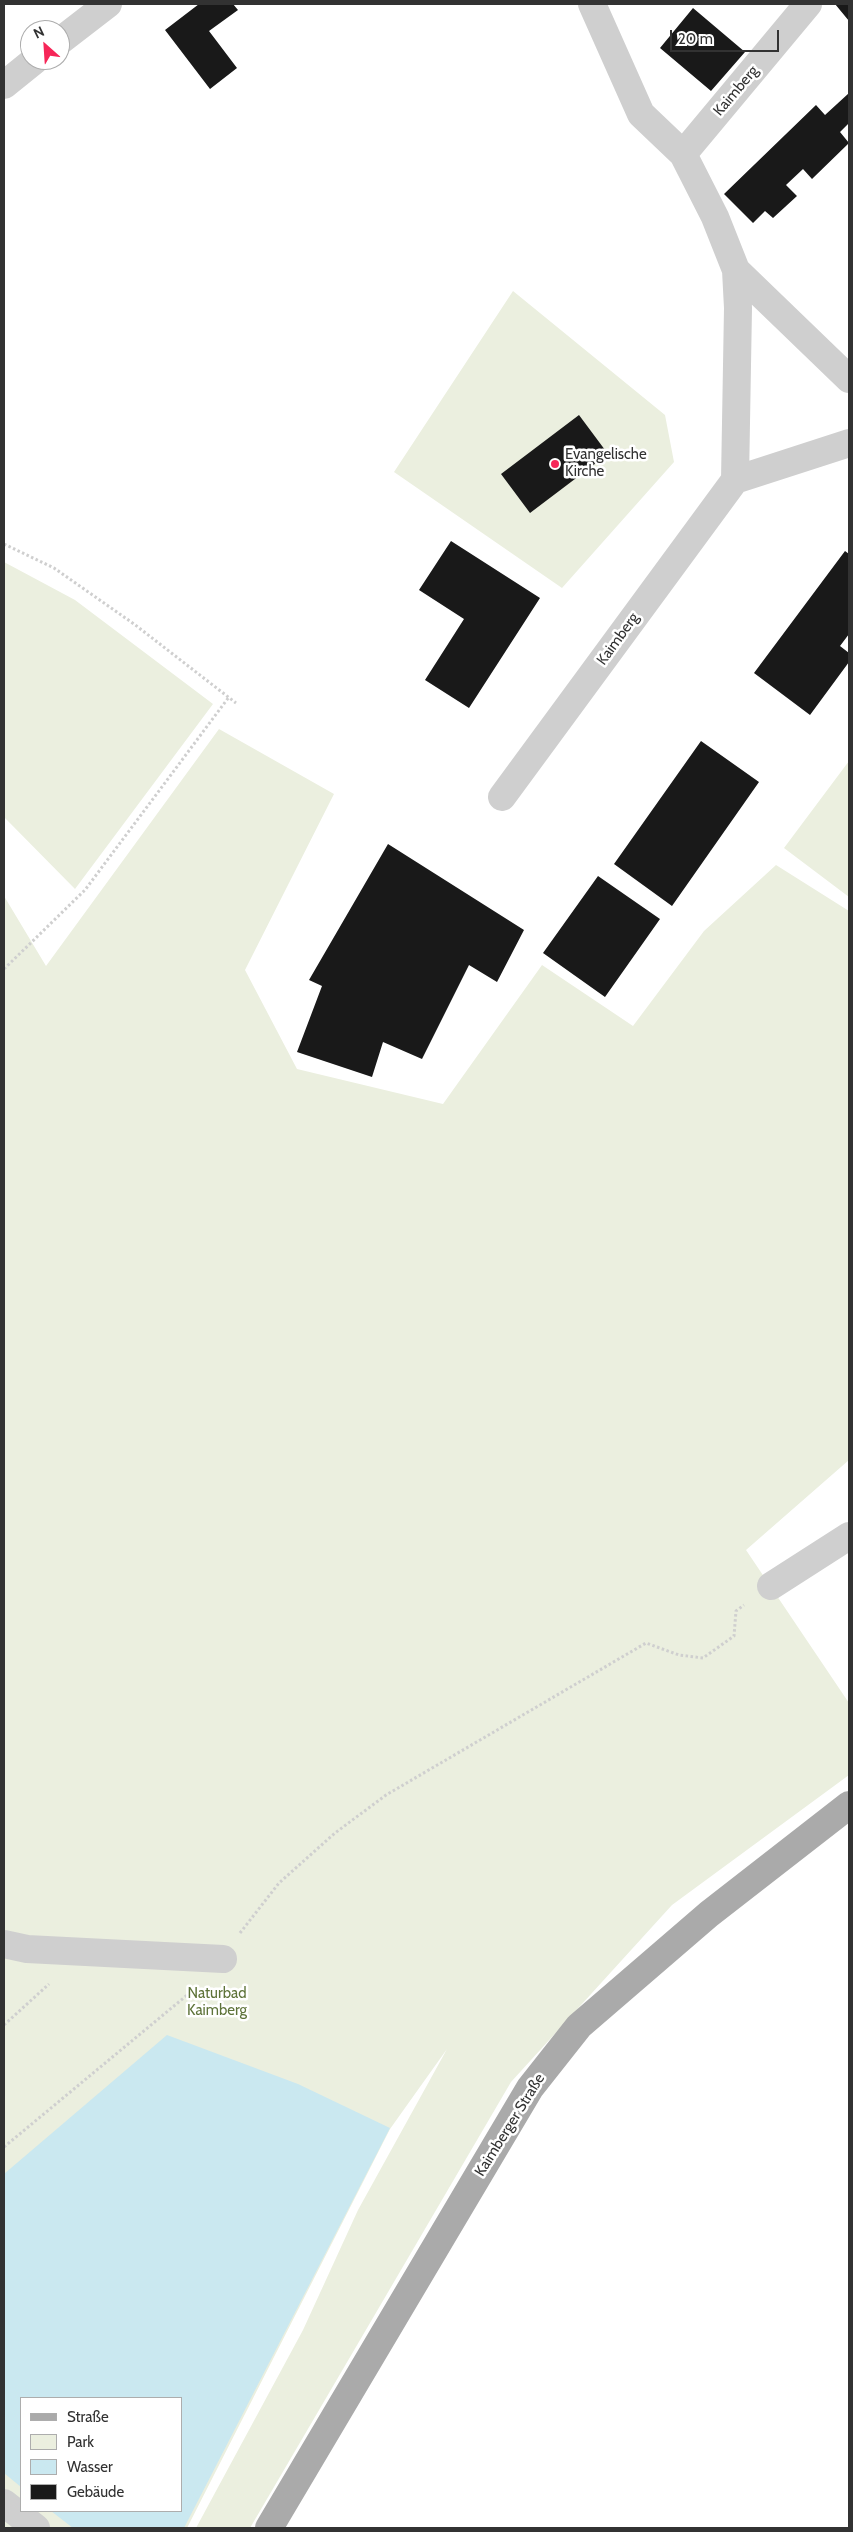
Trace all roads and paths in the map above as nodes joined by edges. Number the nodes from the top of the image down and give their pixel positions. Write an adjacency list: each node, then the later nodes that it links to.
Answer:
1 (108, 4): 4 (street)
2 (592, 4): 7 (street)
3 (808, 4): 7 (street, Kaimberg)
4 (70, 33)
5 (23, 70): 6 (street)
6 (4, 85)
7 (683, 154): 8 (street)
8 (736, 270): 9 (street); 11 (street)
9 (849, 378)
10 (849, 443): 11 (street)
11 (734, 480): 15 (street, Kaimberg)
12 (4, 544): 13 (path)
13 (229, 696): 14 (path); 16 (path)
14 (236, 703)
15 (502, 797)
16 (4, 969)
17 (849, 1536): 18 (street)
18 (771, 1586): 22 (path)
19 (849, 1805): 27 (main road, Kaimberger Straße)
20 (4, 1944): 21 (street)
21 (81, 1952): 22 (street); 23 (path)
22 (223, 1959): 24 (path)
23 (4, 2025)
24 (4, 2147)
25 (4, 2503): 26 (street)
26 (36, 2528)
27 (269, 2528)

